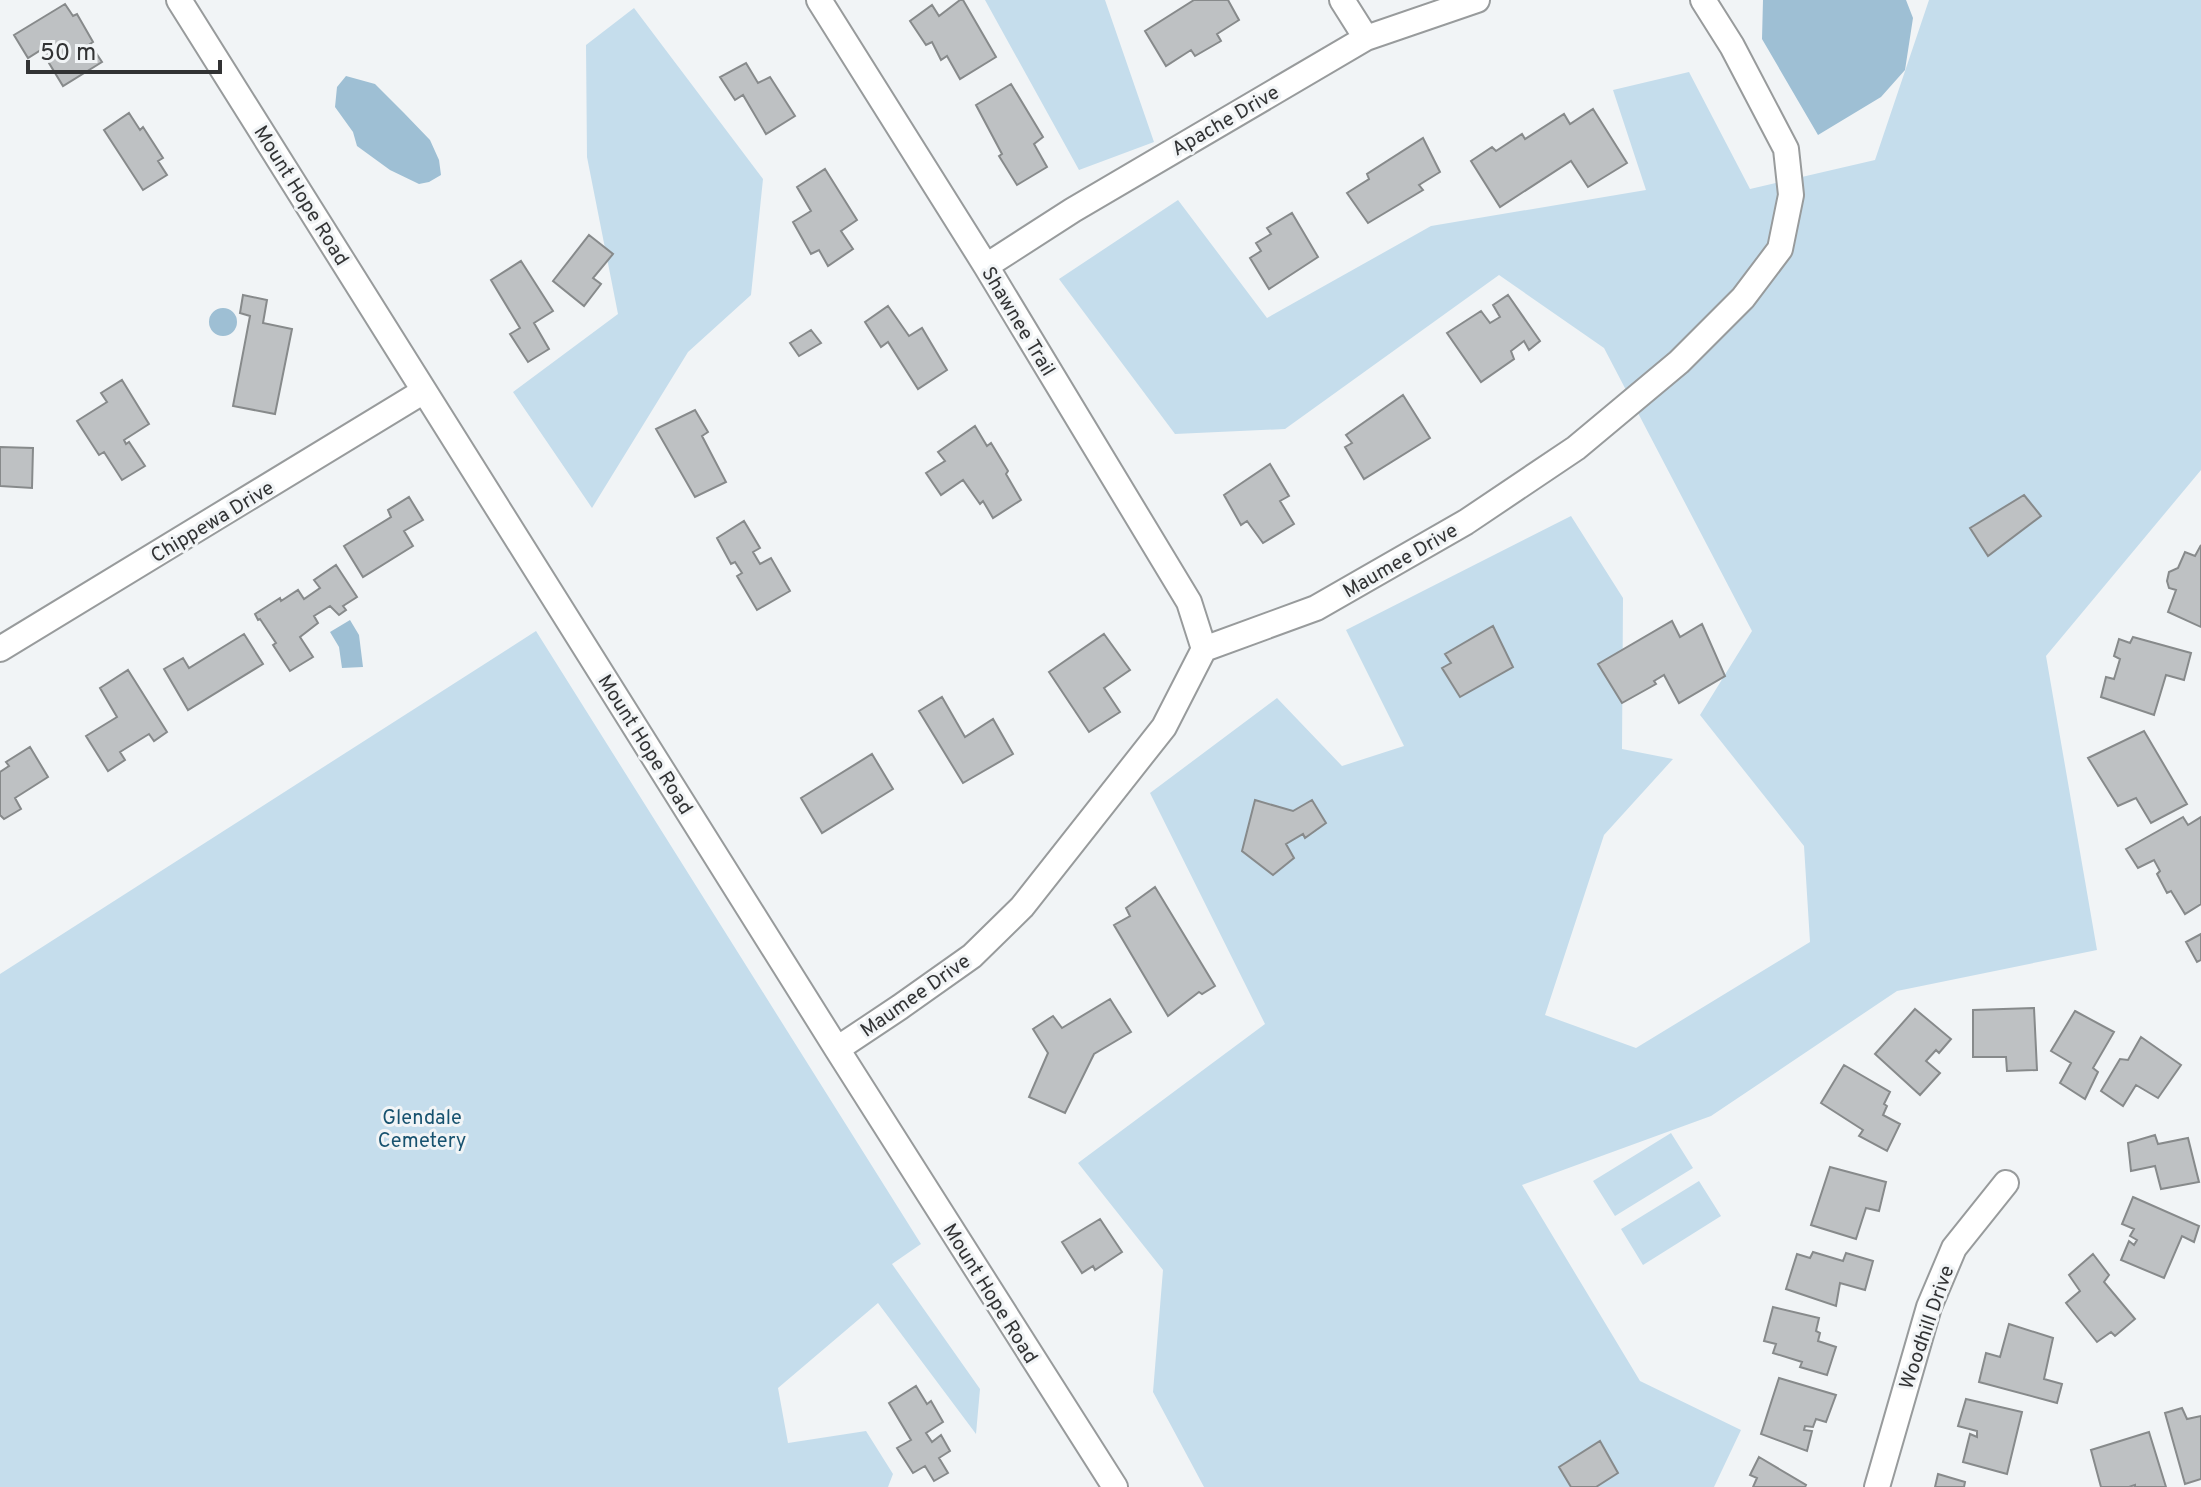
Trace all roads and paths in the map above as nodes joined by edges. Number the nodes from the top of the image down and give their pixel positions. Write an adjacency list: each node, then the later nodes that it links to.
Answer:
1 (179, 0): 8 (street, Mount Hope Road)
2 (819, 0): 7 (street, Shawnee Trail)
3 (1342, 0): 6 (street)
4 (1477, 0): 6 (street, Apache Drive)
5 (1703, 0): 10 (street, Maumee Drive)
6 (1366, 38): 7 (street, Apache Drive)
7 (986, 266): 10 (street, Shawnee Trail)
8 (424, 391): 9 (street, Chippewa Drive); 11 (street, Mount Hope Road)
9 (0, 649)
10 (1204, 649): 11 (street, Maumee Drive)
11 (837, 1049): 13 (street, Mount Hope Road)
12 (2006, 1183): 14 (street, Woodhill Drive)
13 (1115, 1487)
14 (1877, 1487)

